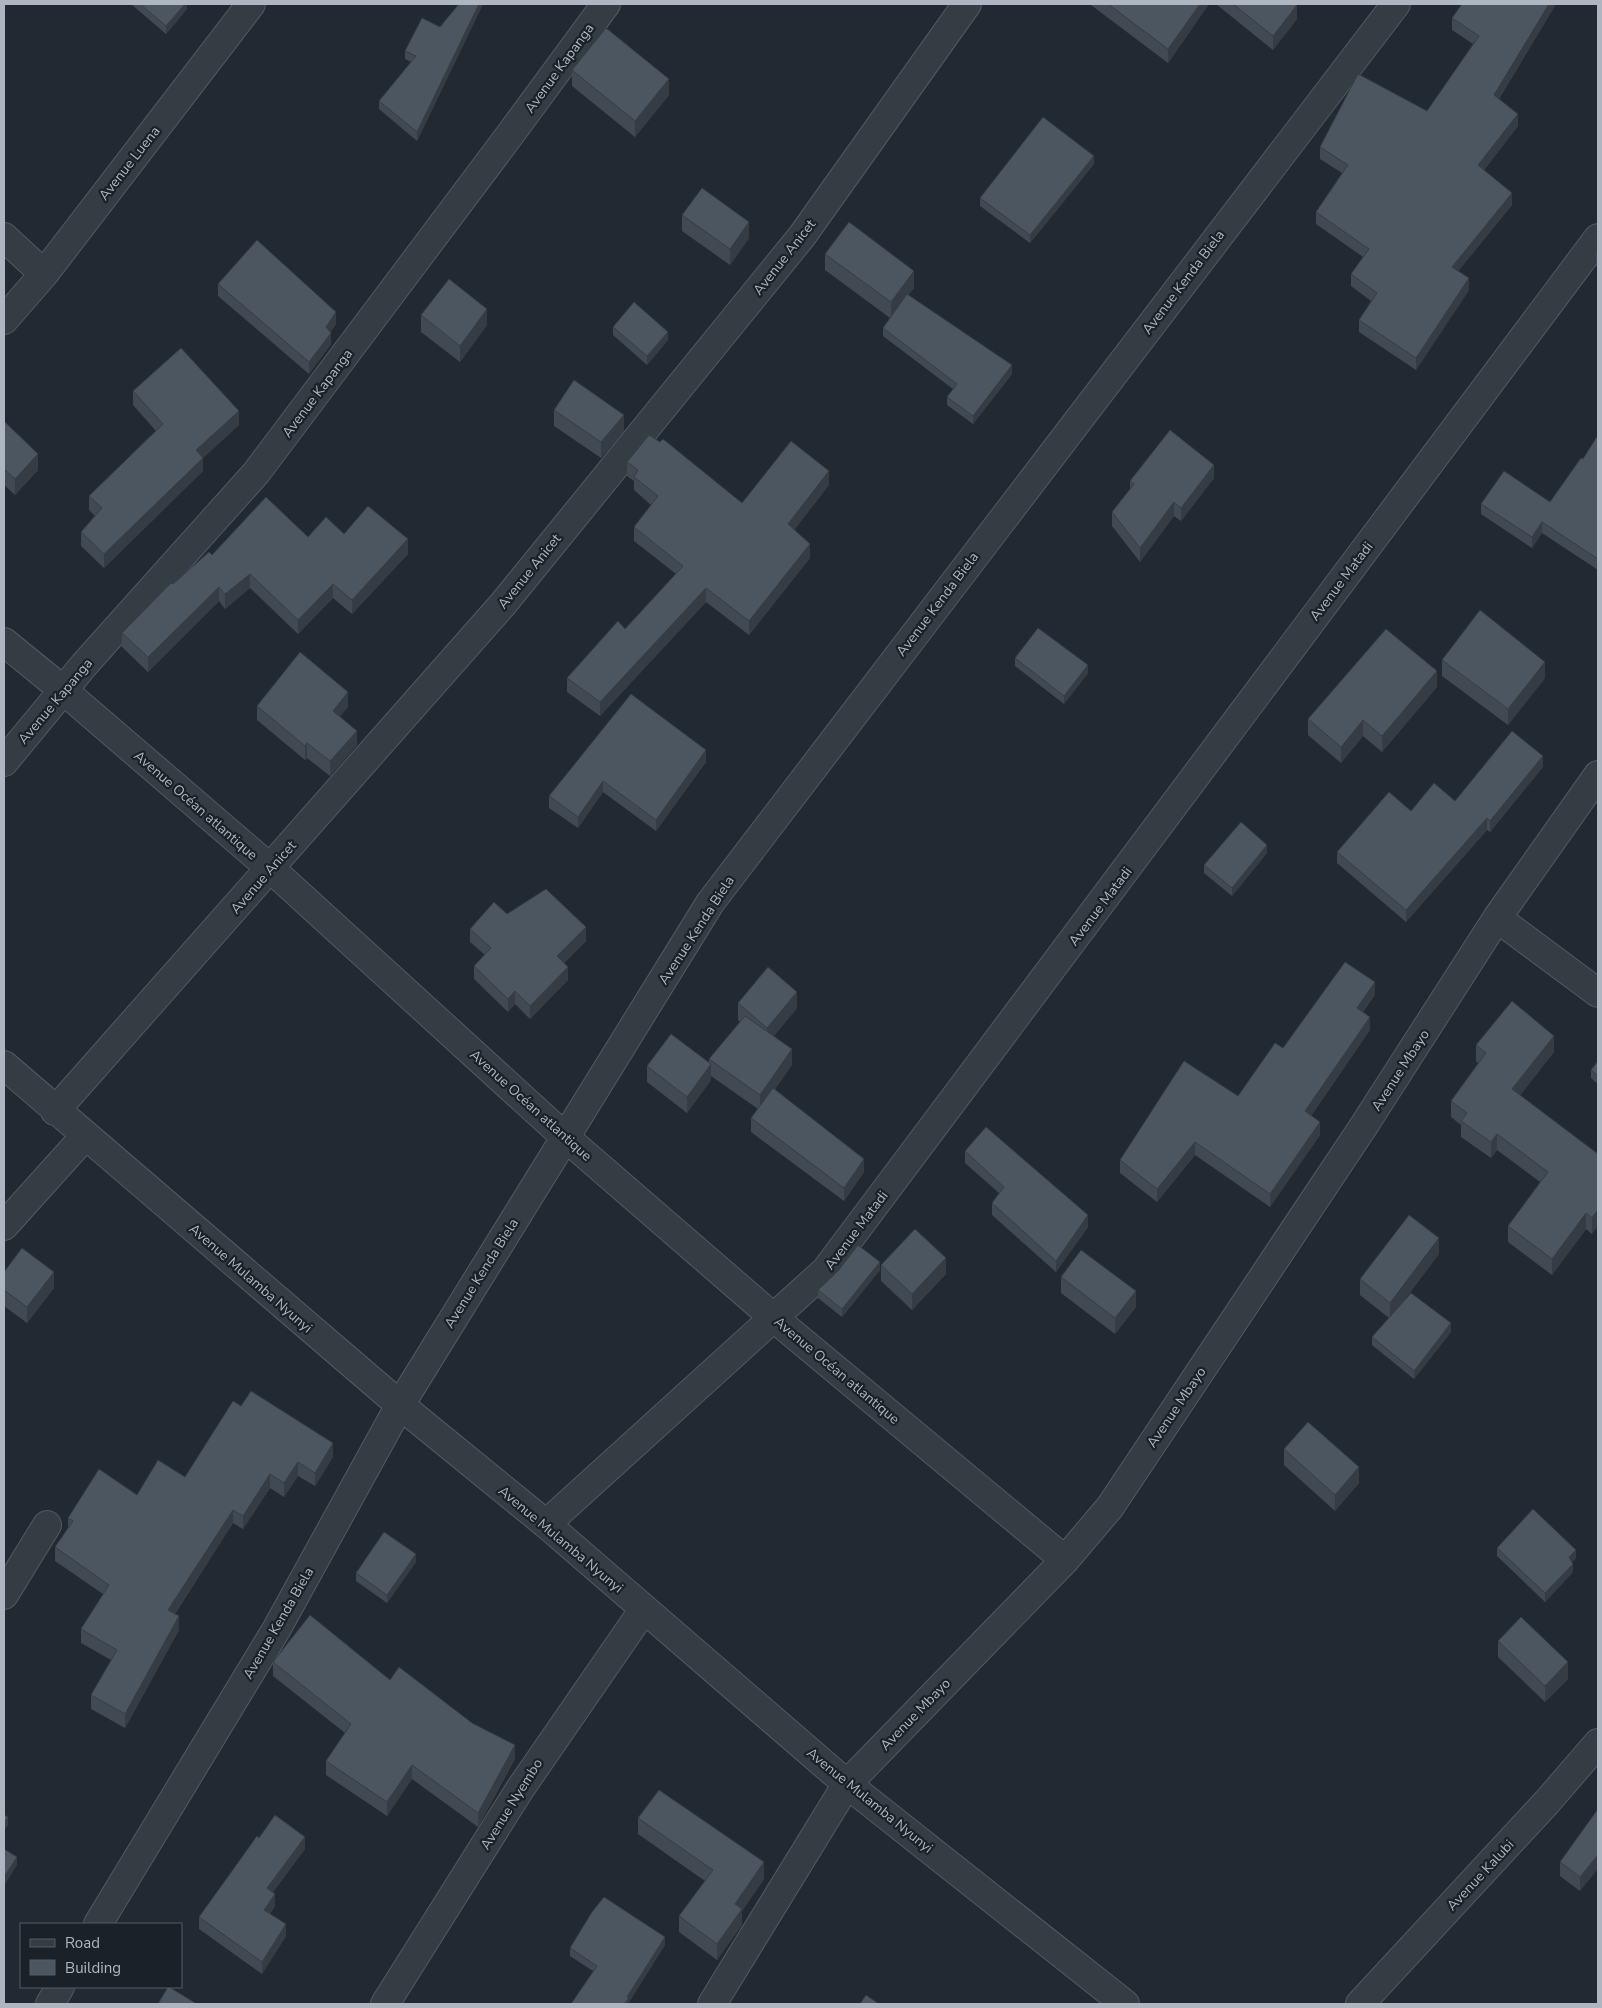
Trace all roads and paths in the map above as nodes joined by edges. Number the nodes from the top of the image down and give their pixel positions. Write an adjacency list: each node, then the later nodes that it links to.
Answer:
1 (251, 4): 7 (street, Avenue Luena)
2 (606, 4): 10 (street, Avenue Kapanga)
3 (967, 4): 13 (street, Avenue Anicet)
4 (1396, 4): 19 (street, Avenue Kenda Biela)
5 (4, 237): 7 (street)
6 (1598, 238): 21 (street, Avenue Matadi)
7 (44, 274): 8 (street, Avenue Luena)
8 (4, 320)
9 (4, 642): 10 (street, Avenue Océan atlantique)
10 (63, 690): 11 (street, Avenue Kapanga); 13 (street, Avenue Océan atlantique)
11 (4, 762)
12 (1598, 775): 14 (street, Avenue Mbayo)
13 (270, 868): 17 (street, Avenue Anicet); 19 (street, Avenue Océan atlantique)
14 (1498, 918): 15 (street); 25 (street, Avenue Mbayo)
15 (1598, 993)
16 (4, 1065): 17 (street, Avenue Mulamba Nyunyi)
17 (56, 1111): 18 (street, Avenue Mulamba Nyunyi)
18 (85, 1136): 20 (street); 22 (street, Avenue Mulamba Nyunyi)
19 (565, 1137): 21 (street, Avenue Océan atlantique); 22 (street, Avenue Kenda Biela)
20 (4, 1226)
21 (774, 1318): 23 (street, Avenue Matadi); 25 (street, Avenue Océan atlantique)
22 (400, 1405): 23 (street, Avenue Mulamba Nyunyi); 30 (street, Avenue Kenda Biela)
23 (546, 1524): 27 (street, Avenue Mulamba Nyunyi)
24 (47, 1525): 26 (street)
25 (1065, 1560): 29 (street, Avenue Mbayo)
26 (4, 1594)
27 (644, 1609): 29 (street, Avenue Mulamba Nyunyi); 34 (street, Avenue Nyembo)
28 (1598, 1744): 36 (street, Avenue Kalubi)
29 (847, 1784): 32 (street, Avenue Mulamba Nyunyi); 35 (street, Avenue Mbayo)
30 (99, 1923)
31 (59, 1988): 33 (street)
32 (1119, 2002)
33 (50, 2004)
34 (385, 2004)
35 (712, 2004)
36 (1360, 2004)

